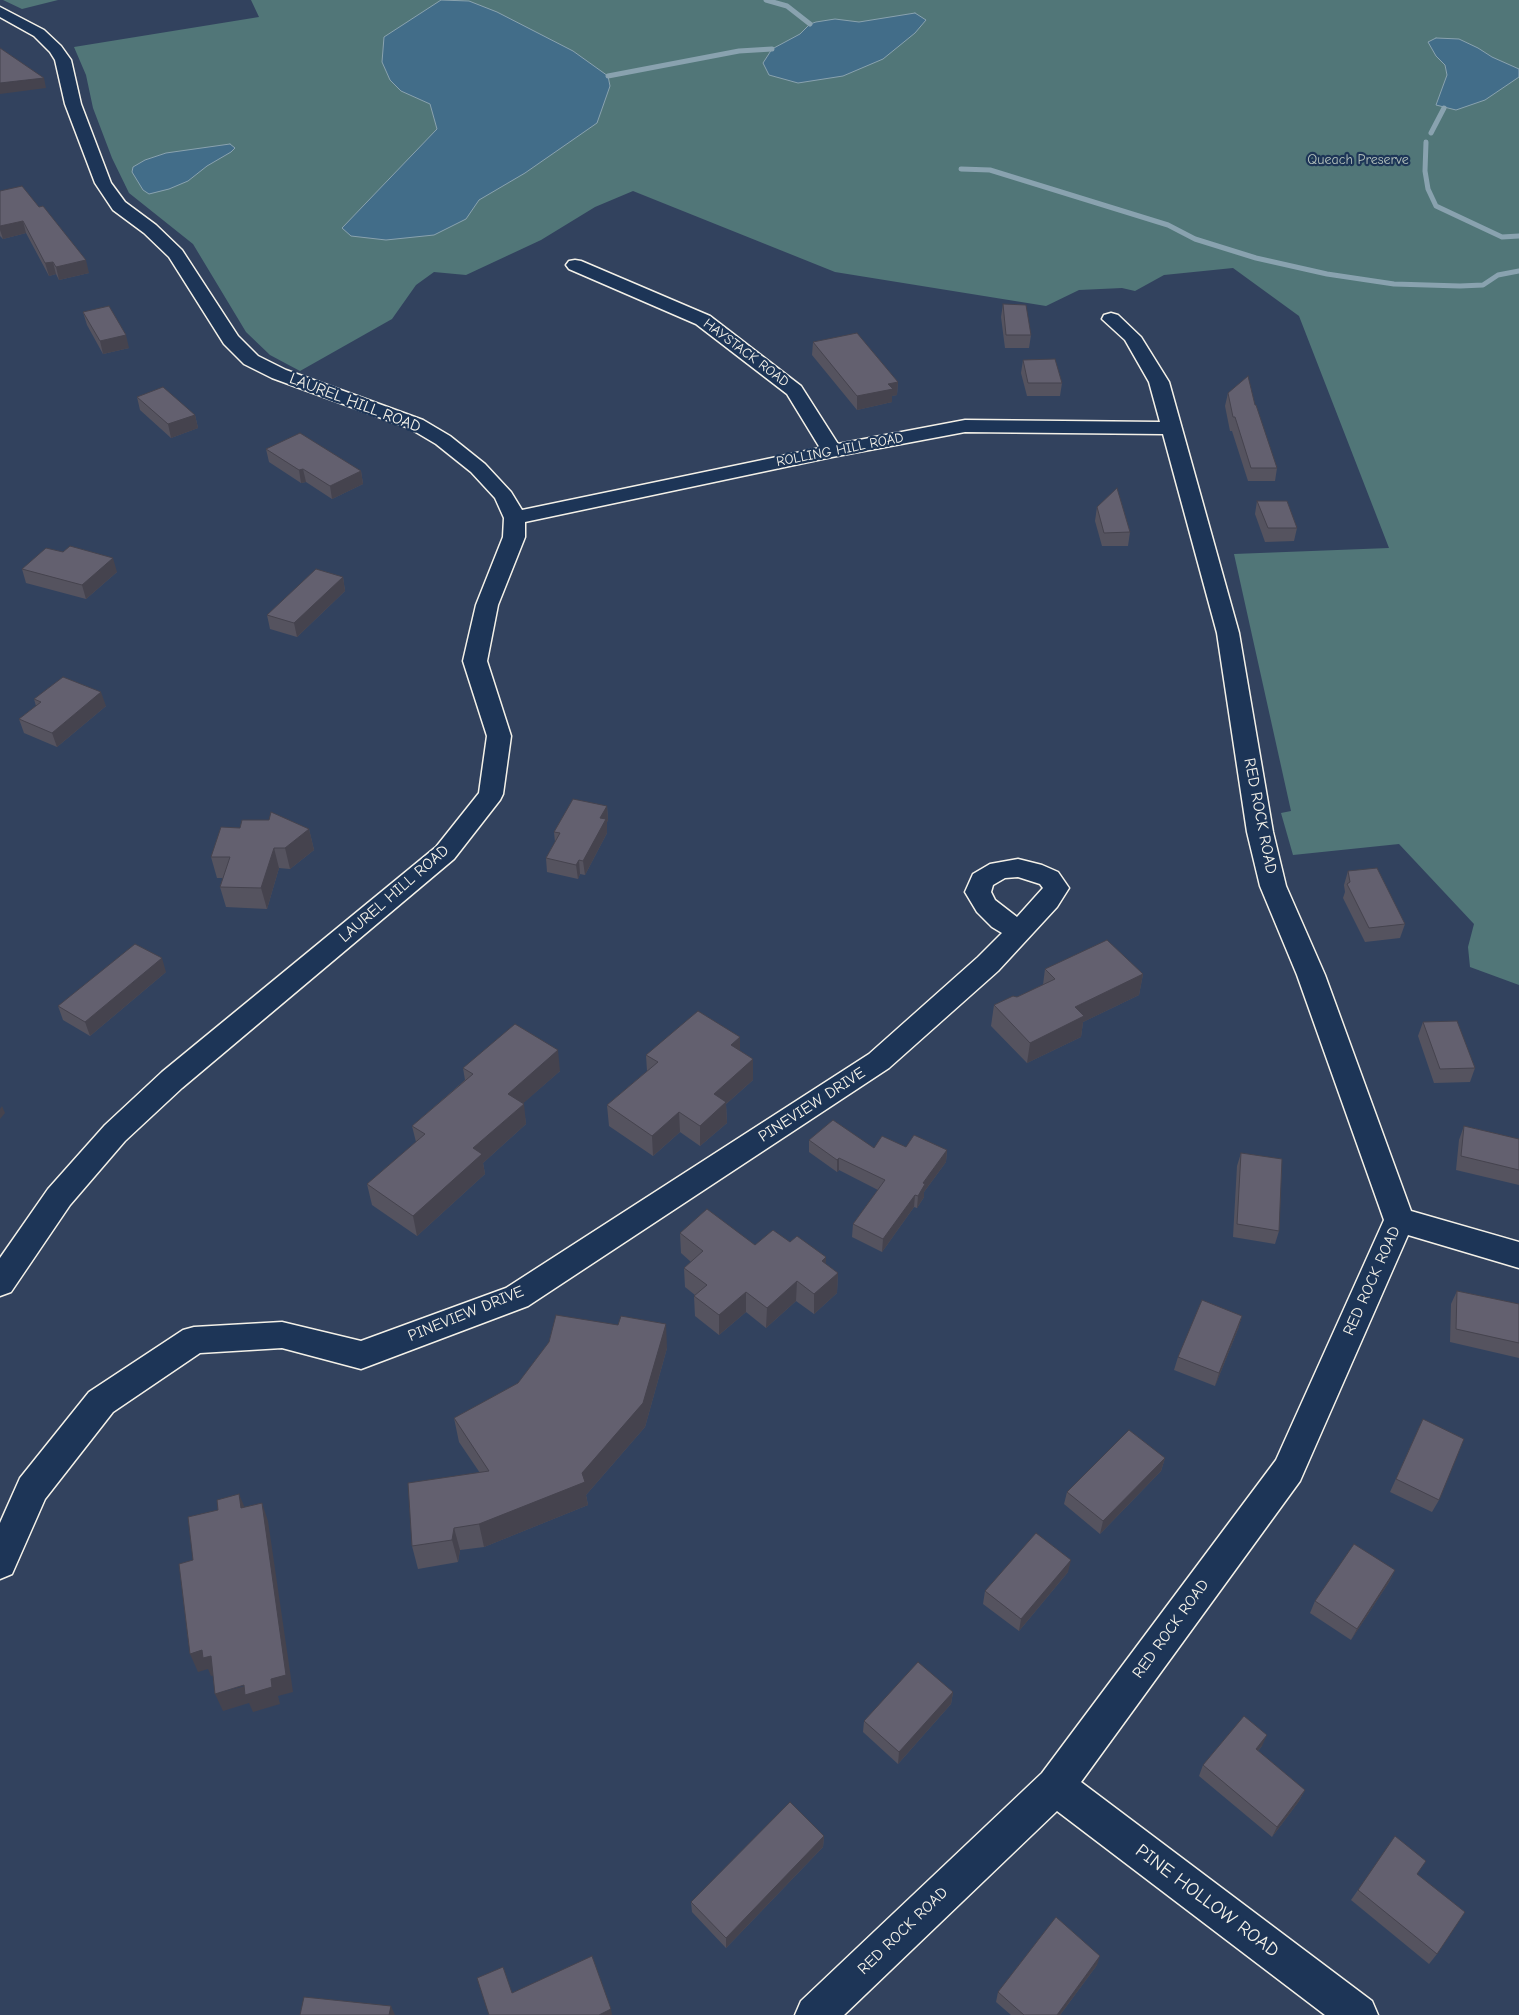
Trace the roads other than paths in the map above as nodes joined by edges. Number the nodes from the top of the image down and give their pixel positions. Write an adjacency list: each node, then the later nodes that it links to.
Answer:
1 (0, 11): 6 (street, LAUREL HILL ROAD)
2 (576, 265): 5 (street, HAYSTACK ROAD)
3 (1111, 319): 4 (street, RED ROCK ROAD)
4 (1170, 428): 5 (street, ROLLING HILL ROAD); 8 (street, RED ROCK ROAD)
5 (832, 451): 6 (street, ROLLING HILL ROAD)
6 (515, 518): 10 (street, LAUREL HILL ROAD)
7 (1019, 931): 11 (street, PINEVIEW DRIVE)
8 (1399, 1220): 9 (street); 12 (street, RED ROCK ROAD)
9 (1519, 1256)
10 (0, 1283)
11 (0, 1563)
12 (1055, 1786): 13 (street, RED ROCK ROAD); 14 (street, PINE HOLLOW ROAD)
13 (816, 2015)
14 (1358, 2015)

